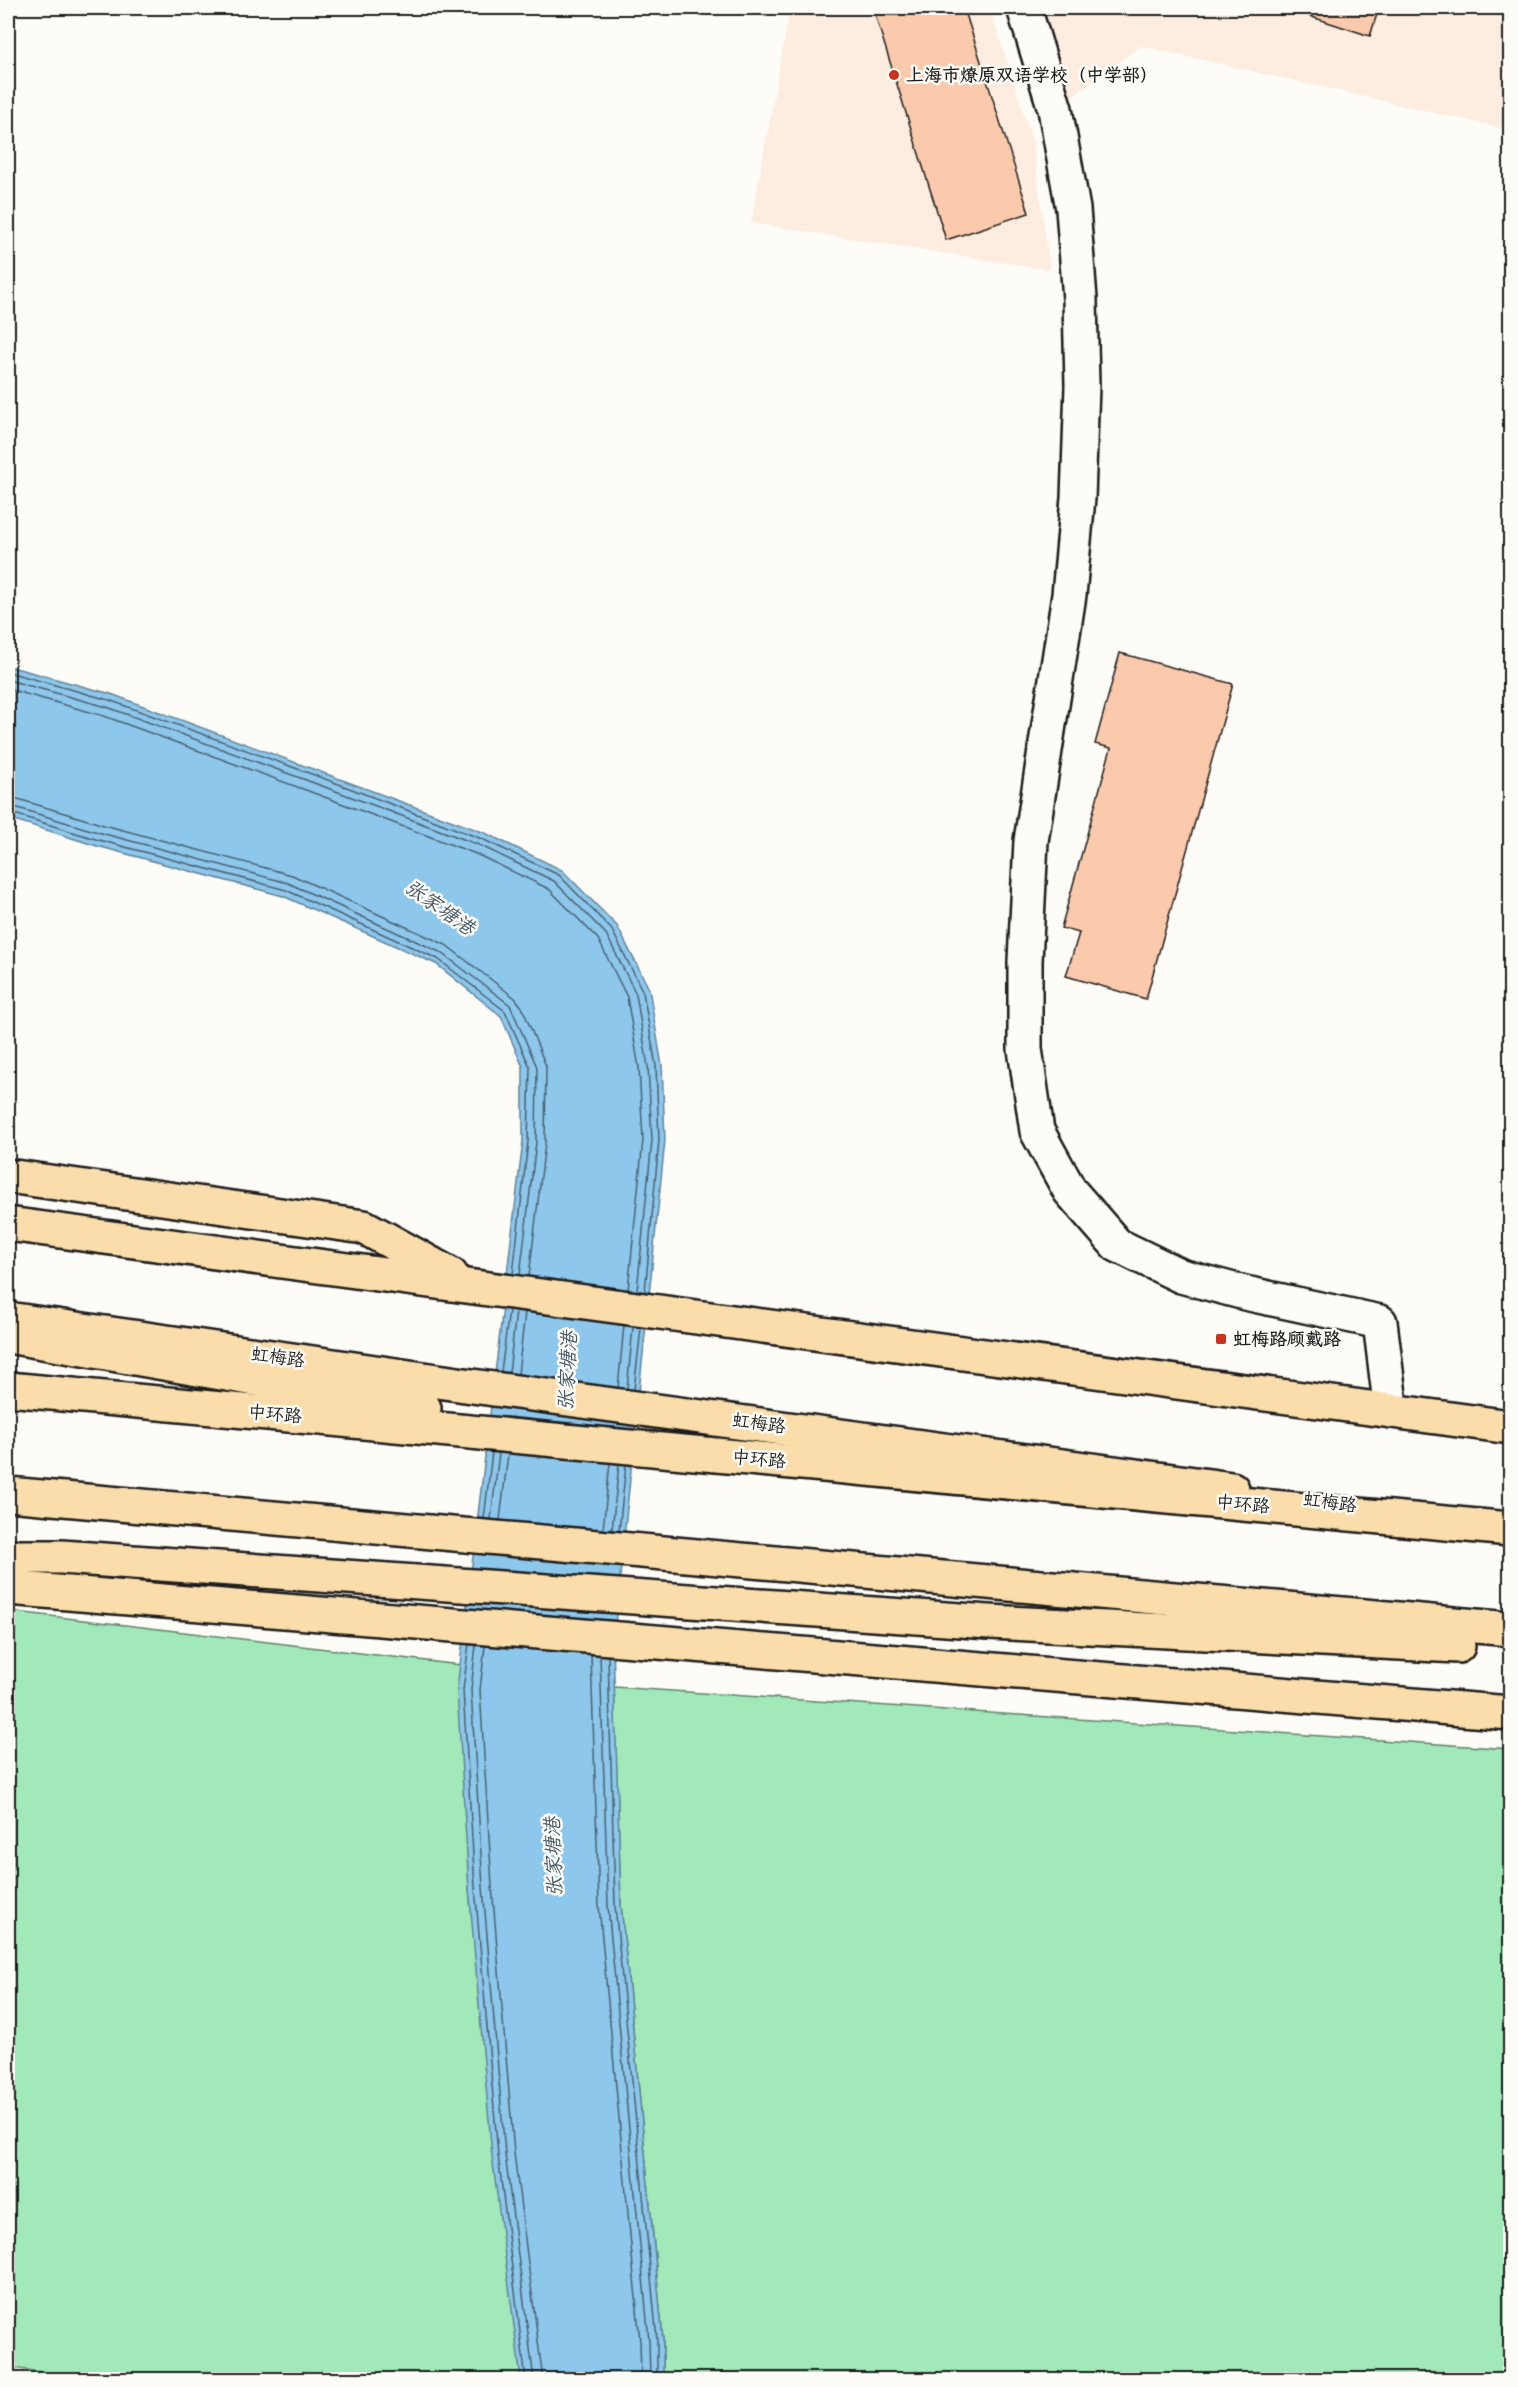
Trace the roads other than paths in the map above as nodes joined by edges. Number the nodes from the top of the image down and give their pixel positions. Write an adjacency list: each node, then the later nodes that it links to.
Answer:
1 (1024, 8): 8 (street)
2 (8, 1176): 4 (main road)
3 (8, 1224): 4 (main road)
4 (468, 1285): 8 (main road)
5 (8, 1319): 12 (main road, 虹梅路)
6 (8, 1336): 10 (main road)
7 (8, 1389): 10 (main road, 中环路)
8 (1391, 1411): 9 (main road)
9 (1510, 1427)
10 (668, 1450): 12 (main road, 中环路)
11 (8, 1494): 17 (main road)
12 (1510, 1528)
13 (8, 1550): 15 (main road)
14 (8, 1557): 15 (main road)
15 (61, 1557): 18 (main road)
16 (8, 1588): 19 (main road)
17 (1510, 1629)
18 (1510, 1649)
19 (1510, 1713)

